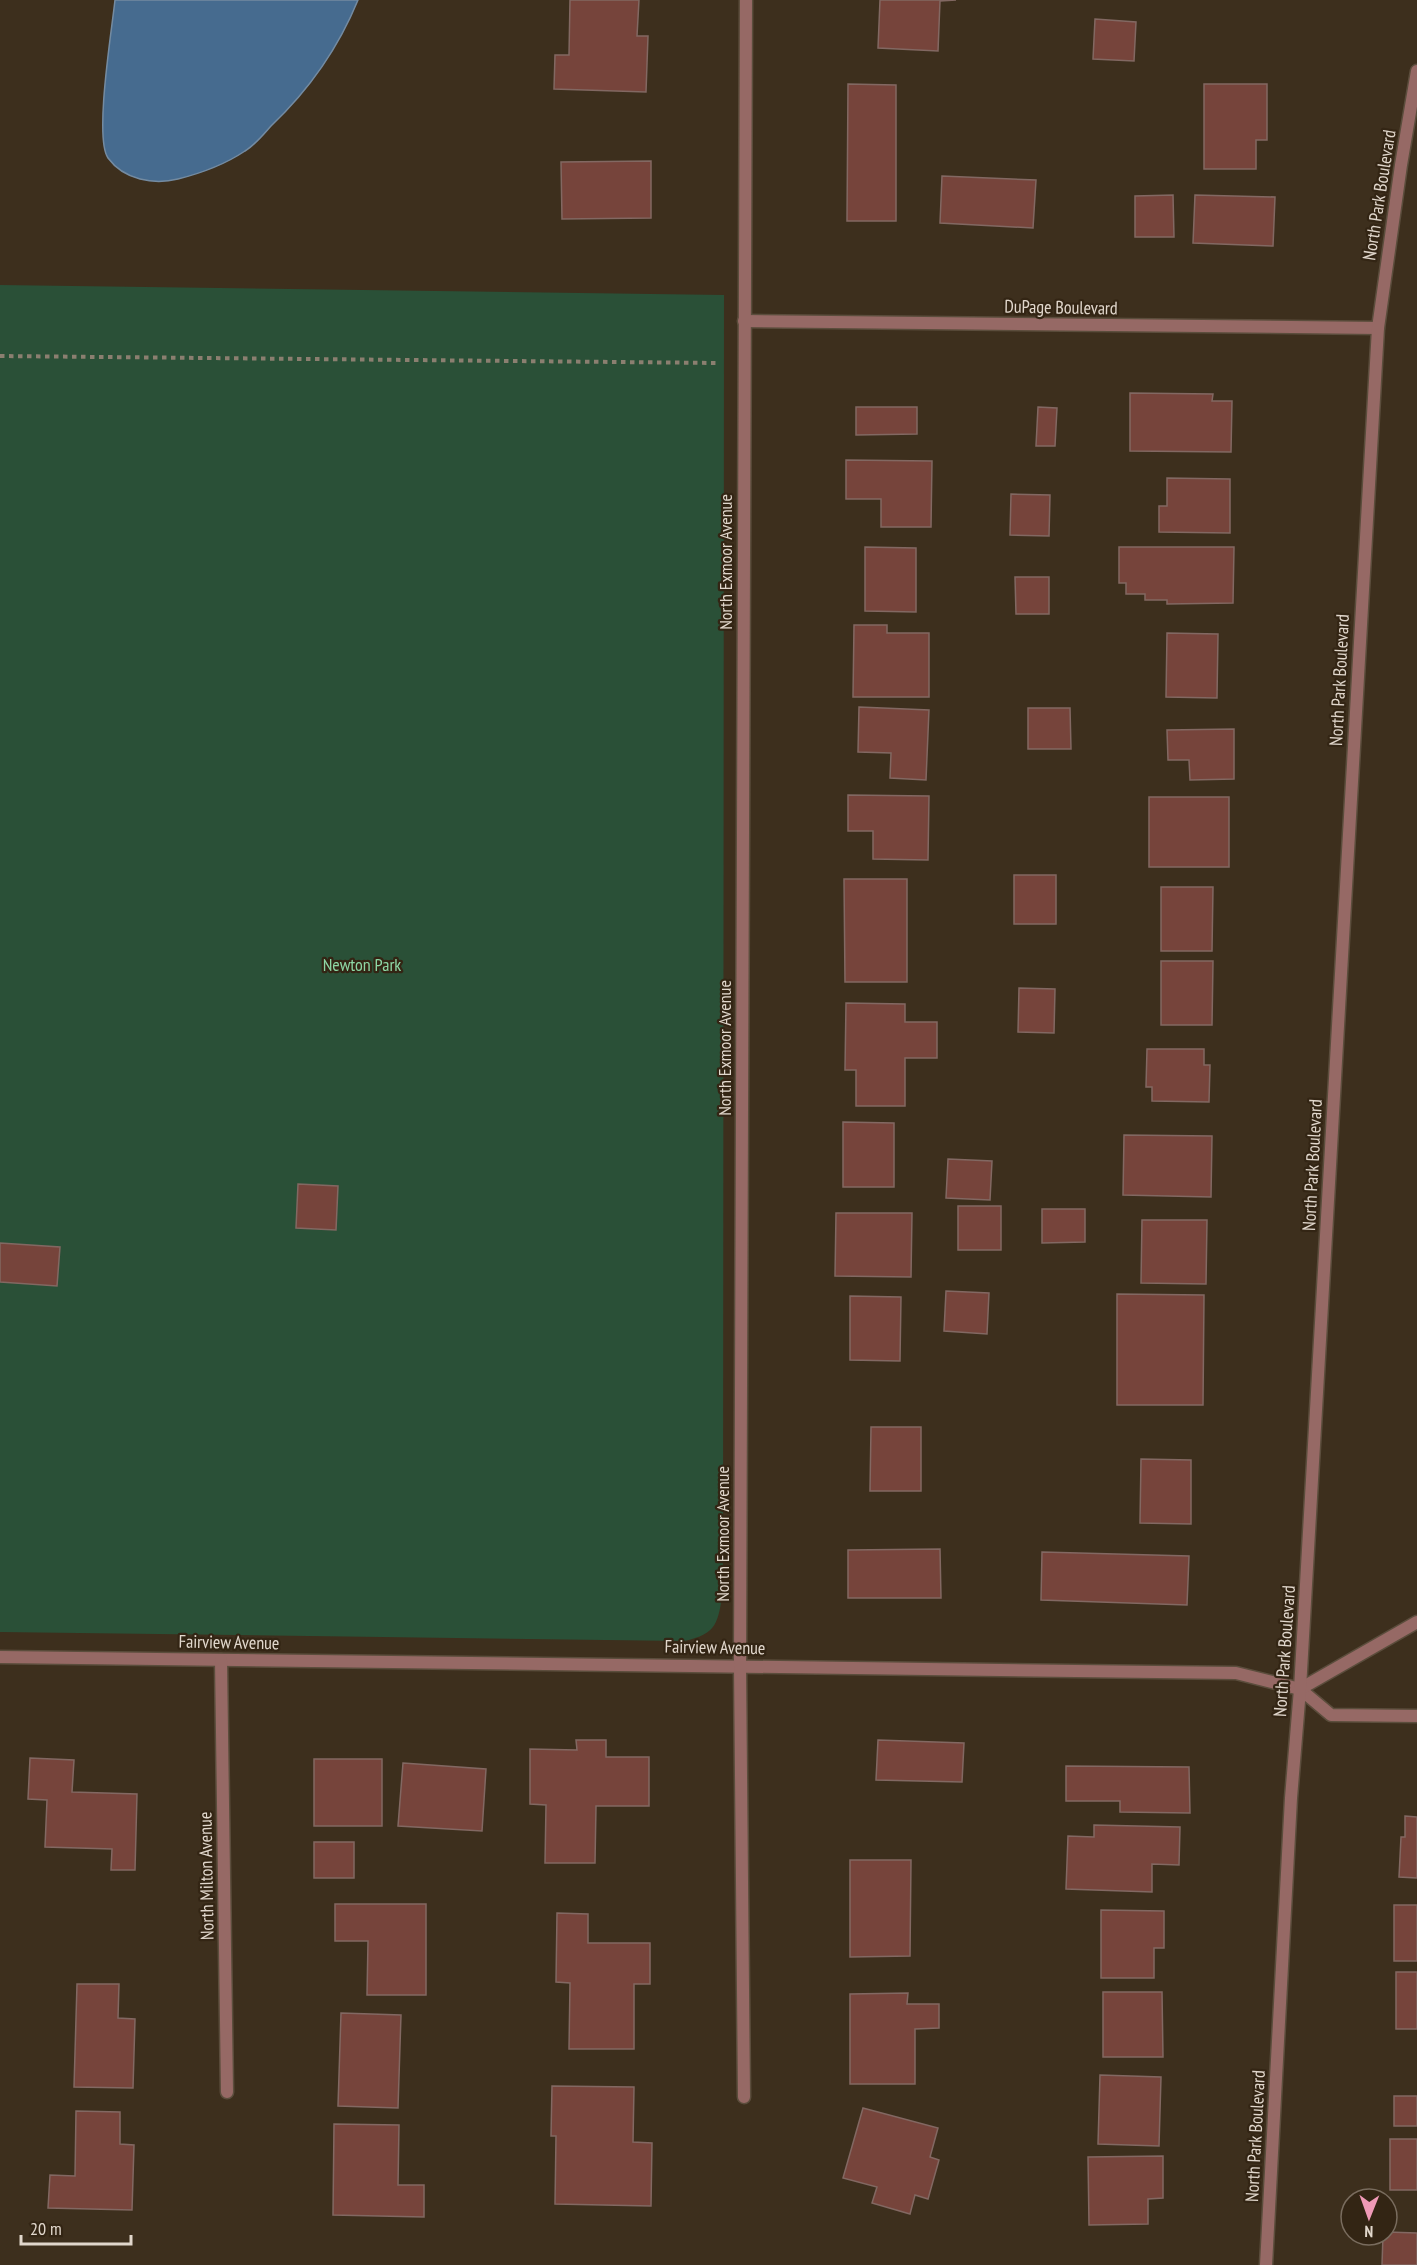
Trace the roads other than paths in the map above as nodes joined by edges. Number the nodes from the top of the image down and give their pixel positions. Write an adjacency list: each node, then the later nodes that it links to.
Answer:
1 (746, 0): 3 (street, North Exmoor Avenue)
2 (1417, 70): 4 (street, North Park Boulevard)
3 (744, 321): 4 (street, DuPage Boulevard); 8 (street, North Exmoor Avenue)
4 (1378, 328): 9 (street, North Park Boulevard)
5 (1417, 1622): 9 (street)
6 (0, 1657): 7 (street, Fairview Avenue)
7 (221, 1660): 8 (street, Fairview Avenue); 11 (street, North Milton Avenue)
8 (740, 1666): 9 (street, Fairview Avenue); 12 (street, North Exmoor Avenue)
9 (1300, 1689): 10 (street, Fairview Avenue); 13 (street, North Park Boulevard)
10 (1417, 1716)
11 (227, 2092)
12 (744, 2097)
13 (1266, 2265)

